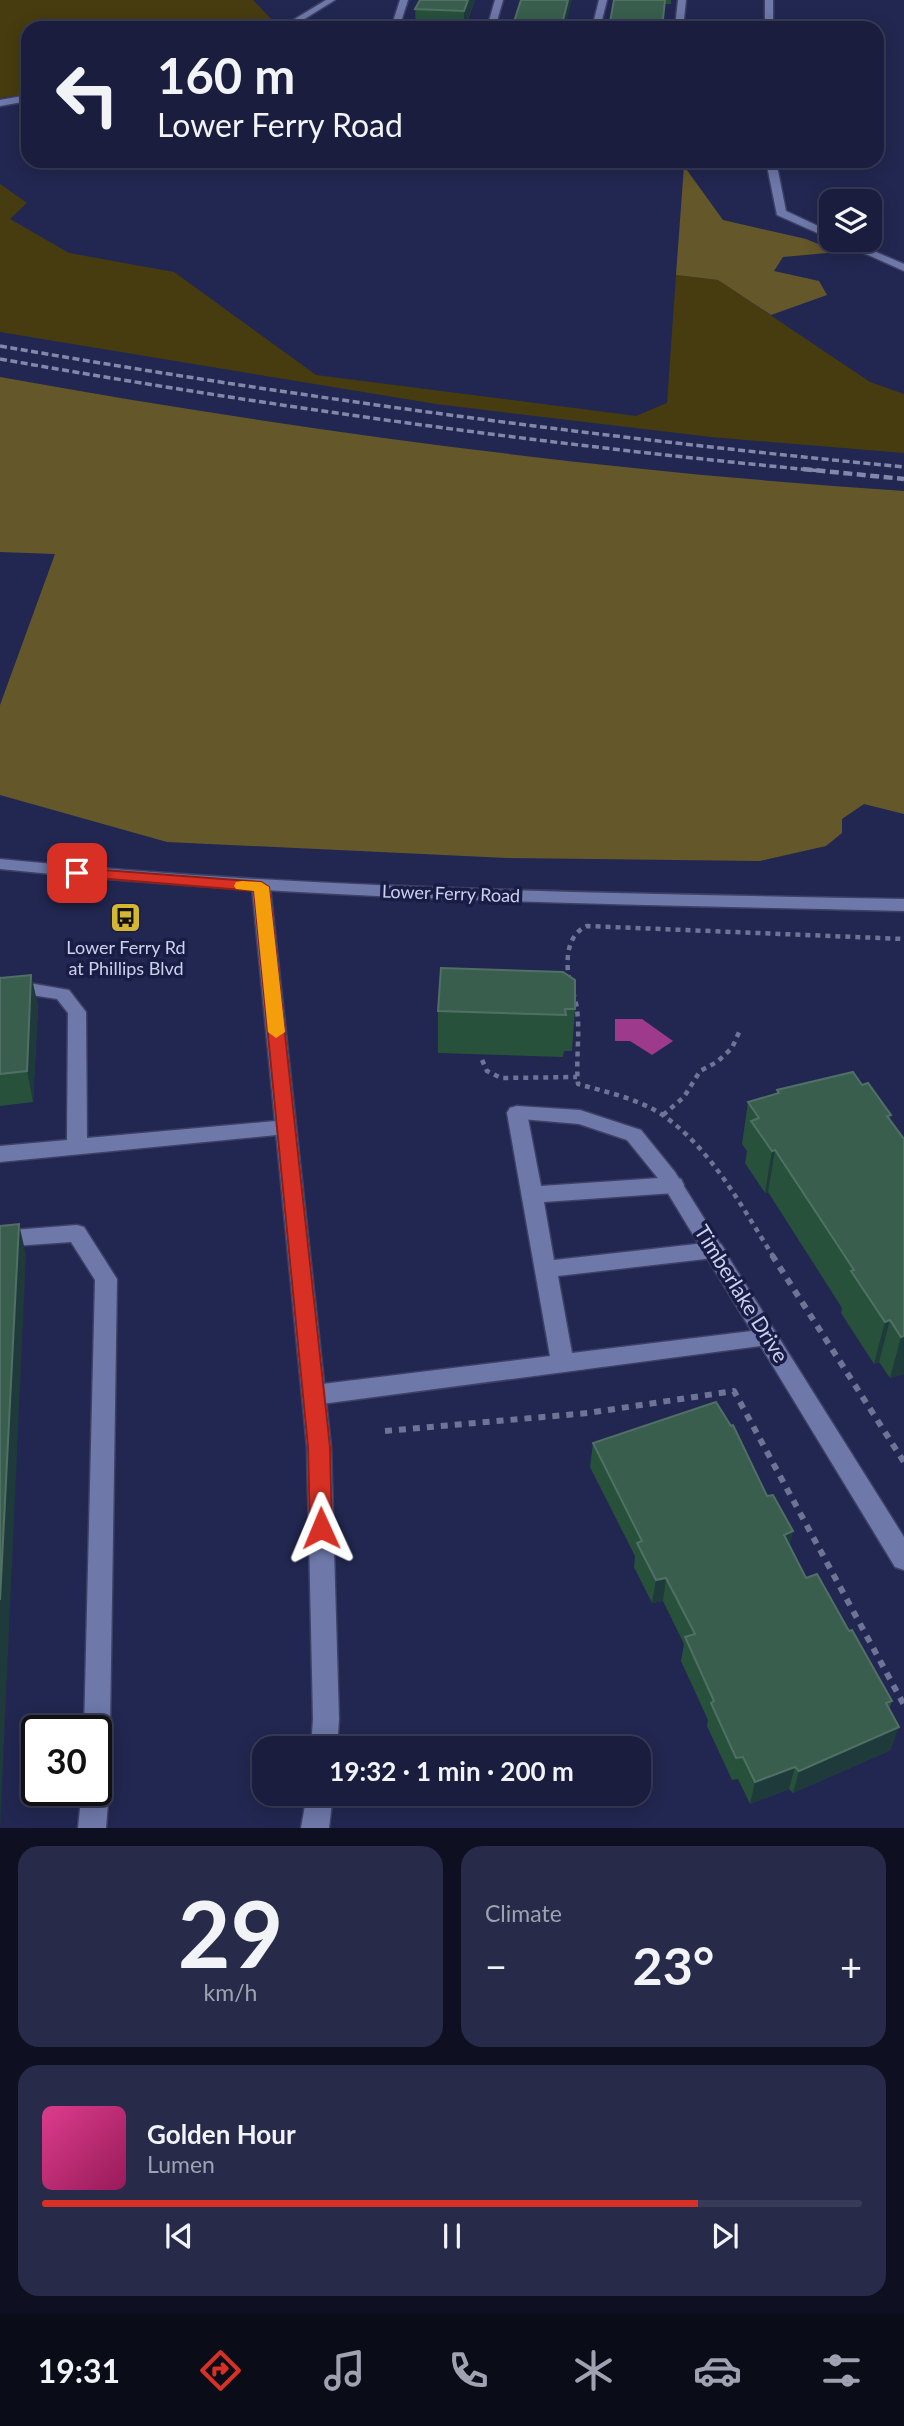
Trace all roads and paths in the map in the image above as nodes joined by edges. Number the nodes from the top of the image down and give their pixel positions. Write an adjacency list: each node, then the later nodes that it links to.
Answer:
1 (331, 0): 7 (street)
2 (404, 0): 8 (street)
3 (499, 0): 9 (street)
4 (603, 0): 10 (street)
5 (682, 0): 11 (street)
6 (769, 0): 12 (street)
7 (296, 21)
8 (397, 21)
9 (493, 21)
10 (598, 21)
11 (680, 21)
12 (769, 21)
13 (21, 100): 14 (street)
14 (0, 103)
15 (772, 168): 16 (street)
16 (819, 230)
17 (867, 252): 18 (street)
18 (904, 268)
19 (0, 864): 20 (street, Lower Ferry Road)
20 (261, 887): 21 (street, Lower Ferry Road); 28 (street)
21 (904, 905)
22 (904, 939): 26 (path)
23 (0, 984): 29 (street)
24 (740, 1030): 27 (path)
25 (482, 1060): 26 (path)
26 (577, 1077): 27 (path)
27 (663, 1115): 40 (path)
28 (286, 1127): 29 (street); 38 (street)
29 (78, 1145): 30 (street)
30 (0, 1154)
31 (674, 1185): 32 (street); 32 (street, Timberlake Drive); 34 (street, Timberlake Drive)
32 (532, 1195): 35 (street)
33 (0, 1239): 43 (street)
34 (714, 1250): 35 (street); 36 (street, Timberlake Drive)
35 (546, 1269): 37 (street)
36 (768, 1338): 37 (street); 41 (street, Timberlake Drive)
37 (563, 1364): 38 (street)
38 (314, 1395): 44 (street)
39 (385, 1431): 42 (path)
40 (904, 1462)
41 (904, 1559)
42 (904, 1705)
43 (97, 1715)
44 (325, 1736)
45 (94, 1806): 47 (street)
46 (318, 1806): 48 (street)
47 (92, 1828)
48 (315, 1828)

